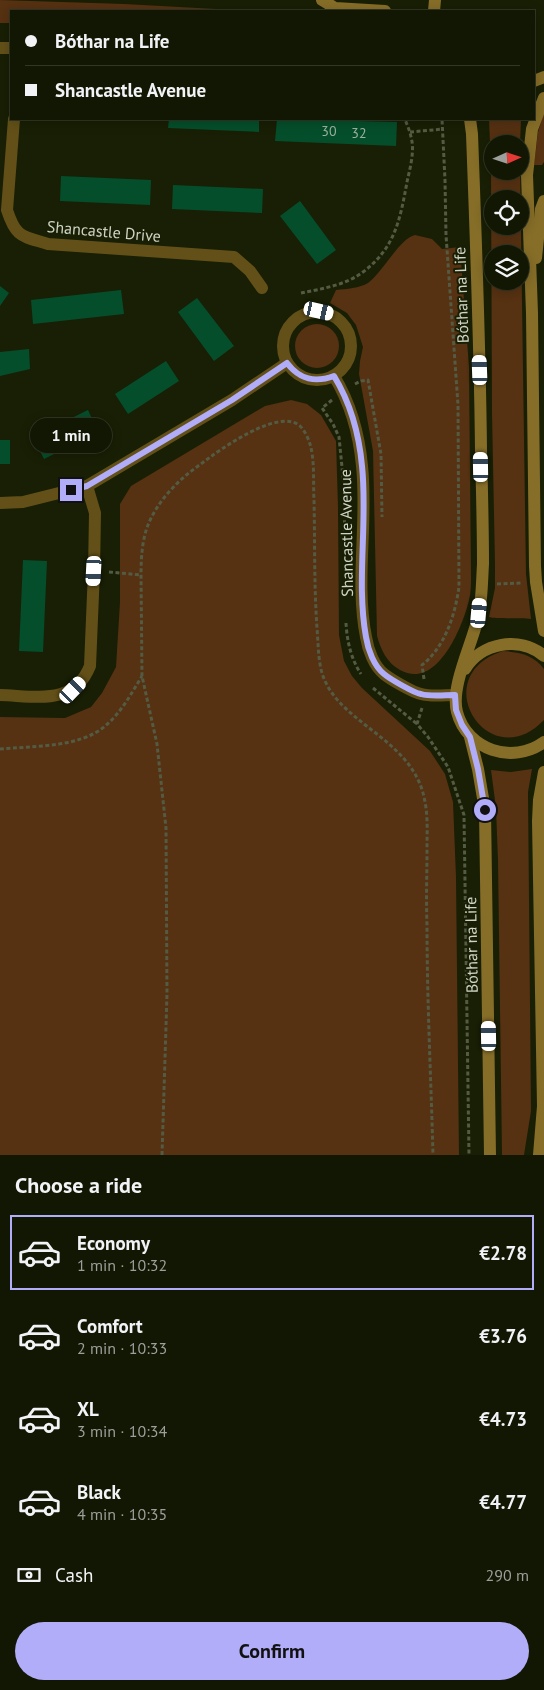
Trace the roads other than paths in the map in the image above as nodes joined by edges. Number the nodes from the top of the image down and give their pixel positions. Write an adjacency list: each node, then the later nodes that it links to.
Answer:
1 (322, 0): 2 (street)
2 (369, 10)
3 (544, 98): 8 (street)
4 (14, 120): 7 (street, Shancastle Drive)
5 (470, 120): 15 (street, Bóthar na Life)
6 (544, 201): 8 (street)
7 (262, 288)
8 (532, 313): 13 (street)
9 (287, 363): 10 (street); 10 (street); 11 (street)
10 (334, 376): 16 (street, Shancastle Avenue)
11 (87, 486): 12 (street); 17 (street)
12 (0, 503)
13 (544, 631)
14 (544, 656): 15 (street, Bóthar na Life)
15 (460, 677): 16 (street, Bóthar na Life)
16 (455, 695): 18 (street, Bóthar na Life)
17 (0, 696)
18 (470, 737): 19 (street); 21 (street, Bóthar na Life)
19 (544, 742)
20 (544, 772): 22 (street)
21 (490, 1155)
22 (539, 1155)

